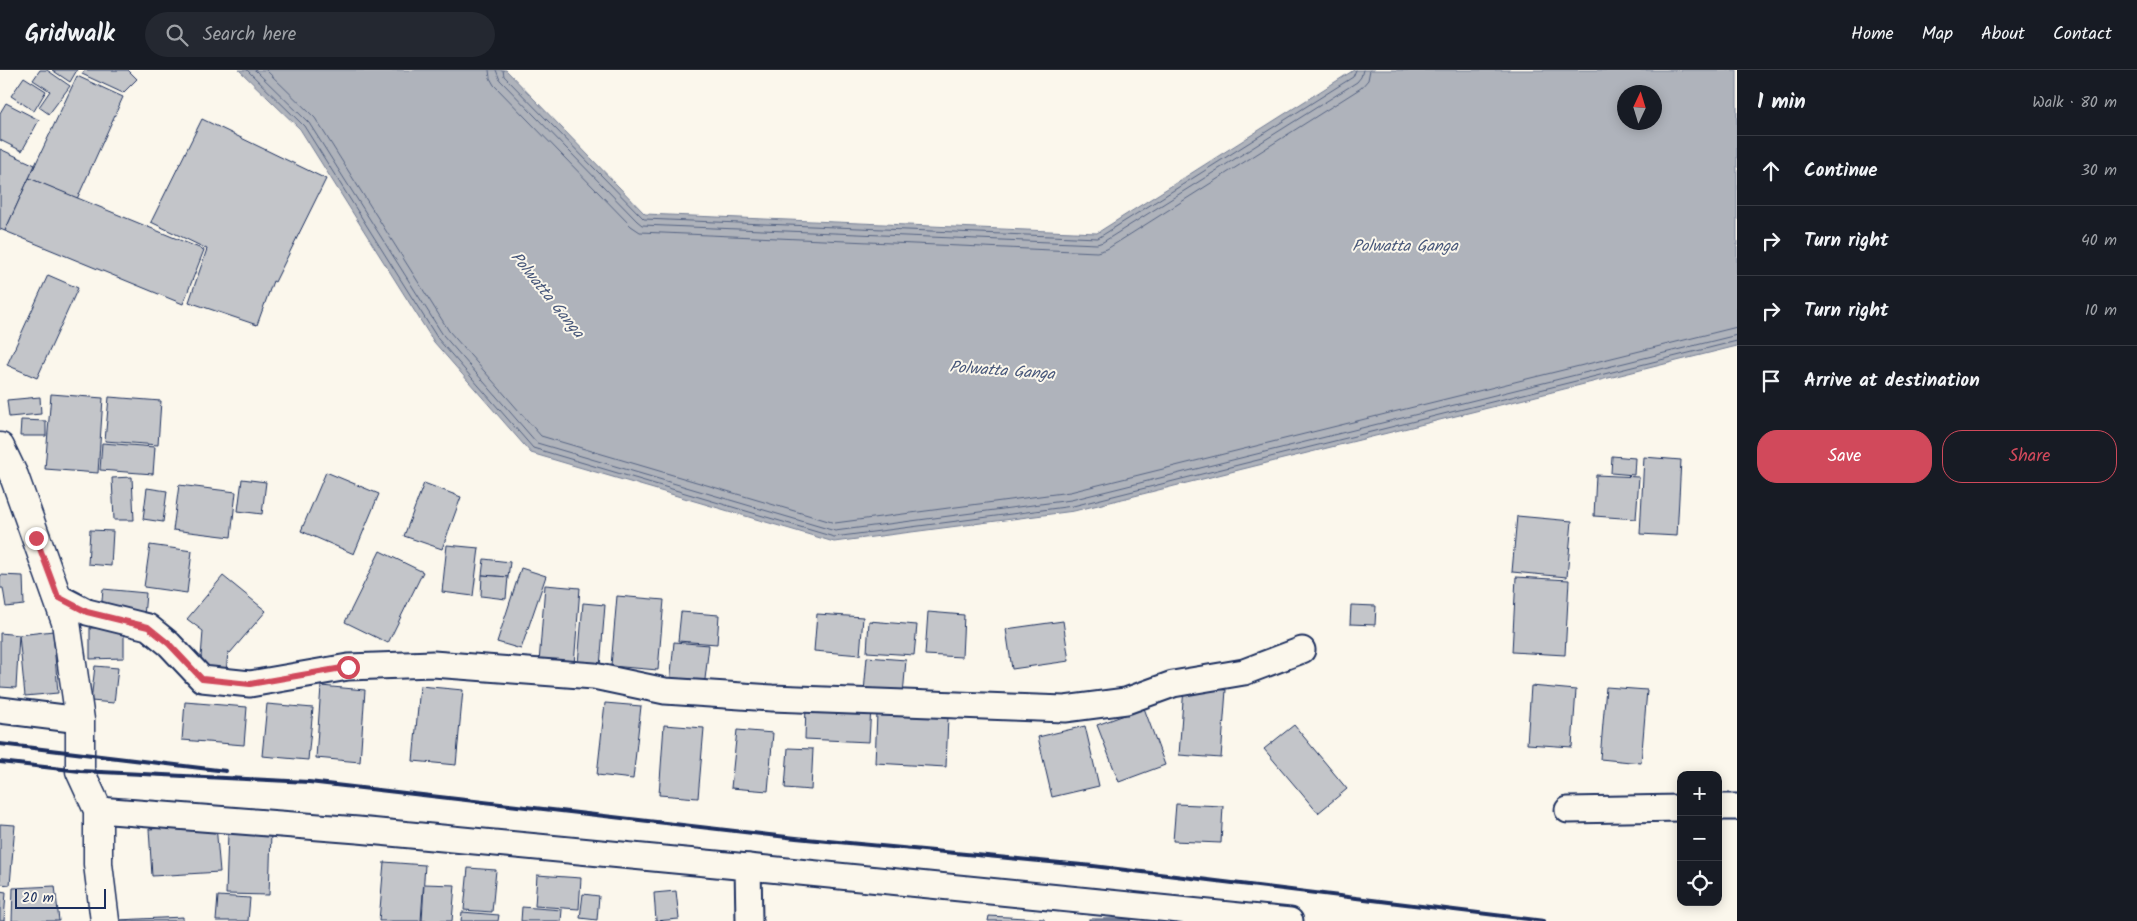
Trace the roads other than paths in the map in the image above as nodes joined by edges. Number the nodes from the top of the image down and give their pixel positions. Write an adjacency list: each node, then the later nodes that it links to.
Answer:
1 (0, 447): 2 (main road)
2 (58, 597): 3 (street); 5 (main road)
3 (1302, 650)
4 (0, 710): 5 (street)
5 (80, 720): 9 (main road)
6 (1722, 807): 7 (street)
7 (1737, 807)
8 (1677, 808): 10 (street)
9 (98, 810): 11 (street); 12 (main road)
10 (1568, 810)
11 (748, 867): 13 (street); 14 (street)
12 (105, 921)
13 (749, 921)
14 (1290, 921)

